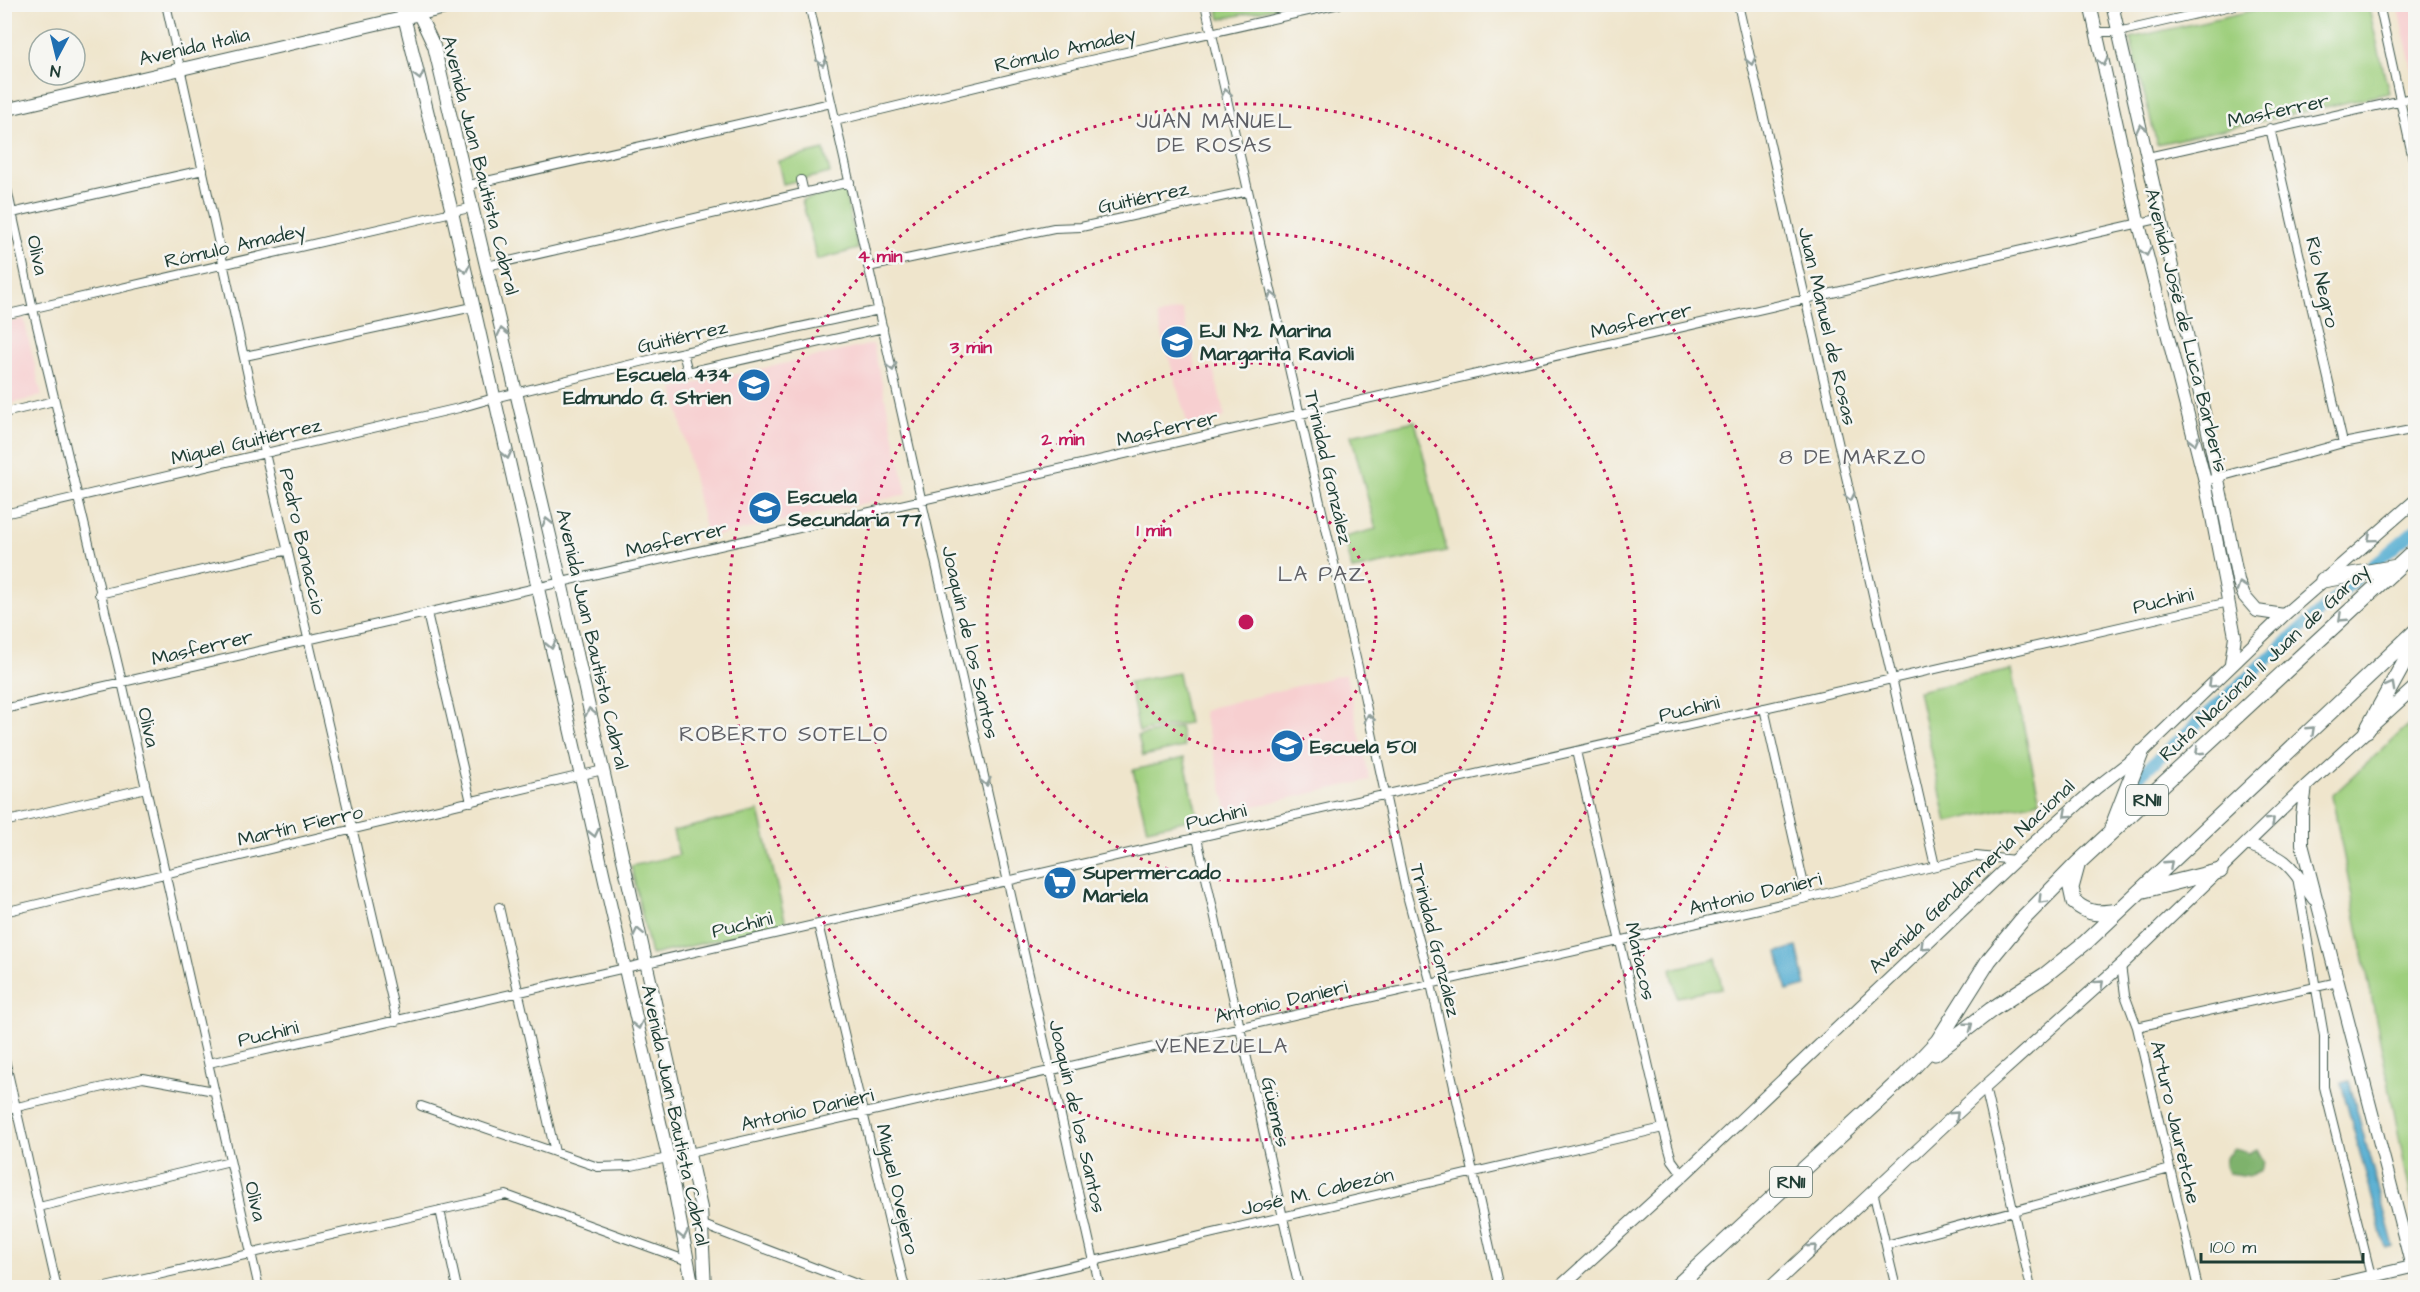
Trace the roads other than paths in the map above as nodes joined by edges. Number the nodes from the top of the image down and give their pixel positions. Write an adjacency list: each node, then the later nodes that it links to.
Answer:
1 (166, 4): 17 (street, Pedro Bonaccio)
2 (401, 4): 13 (main road, Avenida Juan Bautista Cabral)
3 (463, 4): 12 (main road, Avenida Italia)
4 (809, 4): 20 (street, Joaquín de los Santos, one-way to 20)
5 (1205, 4): 16 (street, Trinidad González)
6 (1339, 4): 16 (street, Rómulo Amadey)
7 (1738, 4): 41 (street, Juan Manuel de Rosas, one-way to 41)
8 (2090, 4): 14 (main road, Avenida José de Luca Barberis)
9 (2112, 4): 15 (main road, Avenida José de Luca Barberis)
10 (2240, 4): 15 (street)
11 (2379, 4): 19 (street)
12 (417, 10): 13 (main road, Avenida Italia); 30 (main road, Avenida Juan Bautista Cabral)
13 (404, 19): 17 (main road, Avenida Italia); 34 (main road, Avenida Juan Bautista Cabral, one-way to 34)
14 (2096, 32): 15 (street); 37 (main road, Avenida José de Luca Barberis, one-way to 37)
15 (2118, 32): 24 (main road, Avenida José de Luca Barberis, one-way to 15)
16 (1212, 33): 22 (street, Rómulo Amadey); 31 (street, Trinidad González, one-way to 16)
17 (180, 68): 21 (main road, Avenida Italia); 25 (street, Pedro Bonaccio)
18 (2415, 97): 19 (street, Masferrer)
19 (2400, 101): 23 (street, Masferrer); 26 (street)
20 (831, 103): 22 (street, Joaquín de los Santos); 30 (street)
21 (4, 110)
22 (835, 121): 29 (street, Joaquín de los Santos)
23 (2270, 128): 24 (street, Masferrer); 55 (street, Río Negro)
24 (2148, 157): 36 (main road, Avenida José de Luca Barberis)
25 (203, 170): 35 (street); 38 (street, Pedro Bonaccio)
26 (2415, 173)
27 (4, 175): 35 (street, Oliva)
28 (801, 180): 32 (street)
29 (850, 182): 32 (street); 40 (street, Joaquín de los Santos)
30 (469, 186): 33 (main road, Avenida Juan Bautista Cabral)
31 (1248, 191): 40 (street, Guitiérrez); 53 (street, Trinidad González, one-way to 31)
32 (804, 193): 39 (street)
33 (474, 207): 34 (street, Rómulo Amadey); 39 (main road, Avenida Juan Bautista Cabral)
34 (452, 212): 38 (street, Rómulo Amadey); 42 (main road, Avenida Juan Bautista Cabral, one-way to 42)
35 (12, 213): 43 (street, Oliva)
36 (2162, 218): 37 (street, Masferrer); 57 (main road, Avenida José de Luca Barberis)
37 (2139, 224): 41 (street, Masferrer); 58 (main road, Avenida José de Luca Barberis, one-way to 58)
38 (222, 265): 43 (street, Rómulo Amadey); 48 (street, Pedro Bonaccio)
39 (487, 266): 49 (main road, Avenida Juan Bautista Cabral, one-way to 39)
40 (868, 267): 44 (street, Joaquín de los Santos)
41 (1805, 299): 53 (street, Masferrer); 77 (street, Juan Manuel de Rosas, one-way to 77)
42 (473, 307): 48 (street); 50 (main road, Avenida Juan Bautista Cabral)
43 (33, 309): 45 (street, Rómulo Amadey); 51 (street, Oliva)
44 (879, 310): 46 (street, Joaquín de los Santos); 47 (street, Guitiérrez)
45 (4, 315)
46 (883, 328): 47 (street); 60 (street, Joaquín de los Santos, one-way to 60)
47 (683, 353): 49 (street, Guitiérrez)
48 (245, 356): 56 (street, Pedro Bonaccio)
49 (517, 393): 50 (street, Guitiérrez); 67 (main road, Avenida Juan Bautista Cabral, one-way to 49)
50 (494, 398): 56 (street, Miguel Guitiérrez); 68 (main road, Avenida Juan Bautista Cabral, one-way to 68)
51 (54, 401): 52 (street); 59 (street, Oliva)
52 (4, 413)
53 (1300, 414): 60 (street, Masferrer); 89 (street, Trinidad González, one-way to 53)
54 (2415, 429): 55 (street)
55 (2343, 443): 57 (street)
56 (265, 453): 59 (street, Miguel Guitiérrez); 63 (street, Pedro Bonaccio)
57 (2218, 477): 58 (street); 72 (main road, Avenida José de Luca Barberis, one-way to 57)
58 (2205, 481): 70 (main road, Avenida José de Luca Barberis)
59 (77, 498): 62 (street, Miguel Guitiérrez); 69 (street, Oliva)
60 (922, 500): 67 (street, Masferrer); 102 (street, Joaquín de los Santos, one-way to 102)
61 (2415, 500): 66 (main road, Avenida Gendarmería Nacional, one-way to 66)
62 (4, 514)
63 (288, 550): 69 (street); 74 (street, Pedro Bonaccio)
64 (2415, 551): 65 (highway, Ruta Nacional 11 Juan de Garay / RN11)
65 (2397, 567): 66 (highway); 93 (highway, Ruta Nacional 11 Juan de Garay / RN11, one-way to 93)
66 (2323, 580): 72 (main road, Avenida Gendarmería Nacional)
67 (561, 582): 68 (street, Masferrer); 85 (main road, Avenida Juan Bautista Cabral, one-way to 67)
68 (538, 588): 71 (street, Masferrer); 86 (main road, Avenida Juan Bautista Cabral, one-way to 86)
69 (99, 594): 78 (street, Oliva)
70 (2229, 602): 76 (main road, Avenida José de Luca Barberis); 77 (street, Puchini)
71 (427, 613): 74 (street, Masferrer); 90 (street)
72 (2284, 615): 76 (main road, Avenida Gendarmería Nacional)
73 (2415, 631): 103 (highway, Ruta Nacional 11 Juan de Garay / RN11, one-way to 73)
74 (309, 640): 78 (street, Masferrer); 92 (street, Pedro Bonaccio)
75 (2415, 641): 82 (highway, one-way to 75)
76 (2230, 666): 84 (main road, Avenida Gendarmería Nacional, one-way to 84)
77 (1891, 679): 80 (street, Puchini); 98 (street, Juan Manuel de Rosas)
78 (122, 682): 81 (street, Masferrer); 88 (street, Oliva)
79 (2415, 686): 82 (main road)
80 (1764, 708): 83 (street, Puchini); 104 (street)
81 (4, 709)
82 (2367, 730): 87 (main road)
83 (1576, 751): 89 (street, Puchini); 110 (street, Matacos)
84 (2141, 753): 93 (highway); 96 (main road, Avenida Gendarmería Nacional, one-way to 96)
85 (603, 770): 86 (street, Martín Fierro); 111 (main road, Avenida Juan Bautista Cabral, one-way to 85)
86 (581, 776): 90 (street, Martín Fierro); 113 (main road, Avenida Juan Bautista Cabral, one-way to 113)
87 (2306, 786): 95 (main road, one-way to 87); 105 (main road)
88 (146, 788): 91 (street); 100 (street, Oliva)
89 (1385, 795): 94 (street, Puchini); 115 (street, Trinidad González)
90 (471, 802): 92 (street, Martín Fierro)
91 (4, 822)
92 (352, 829): 100 (street, Martín Fierro); 118 (street, Pedro Bonaccio)
93 (2110, 834): 97 (highway, Ruta Nacional 11 Juan de Garay / RN11)
94 (1197, 838): 102 (street, Puchini); 119 (street, Güemes)
95 (2247, 844): 99 (main road); 101 (main road)
96 (2015, 860): 98 (street, Antonio Danieri); 138 (main road, Avenida Gendarmería Nacional, one-way to 138)
97 (2078, 863): 107 (highway); 124 (highway, Ruta Nacional 11 Juan de Garay / RN11, one-way to 124)
98 (1935, 866): 104 (street, Antonio Danieri)
99 (2220, 871): 103 (highway); 112 (main road)
100 (166, 874): 108 (street, Martín Fierro); 122 (street, Oliva)
101 (2296, 875): 105 (main road); 116 (street)
102 (1008, 880): 109 (street, Puchini); 123 (street, Joaquín de los Santos)
103 (2141, 891): 107 (highway, Ruta Nacional 11 Juan de Garay / RN11)
104 (1807, 898): 110 (street, Antonio Danieri)
105 (2318, 905): 114 (main road)
106 (499, 908): 117 (street)
107 (2119, 911): 124 (highway, Ruta Nacional 11 Juan de Garay / RN11, one-way to 107)
108 (4, 912)
109 (818, 924): 111 (street, Puchini); 130 (street, Miguel Ovejero)
110 (1619, 940): 115 (street, Antonio Danieri); 131 (street, Matacos)
111 (645, 963): 113 (street, Puchini); 133 (main road, Avenida Juan Bautista Cabral)
112 (2121, 965): 120 (street, Arturo Jauretche); 125 (main road, one-way to 112)
113 (624, 968): 117 (street, Puchini); 134 (main road, Avenida Juan Bautista Cabral, one-way to 134)
114 (2338, 982): 116 (street); 149 (main road)
115 (1431, 984): 119 (street, Antonio Danieri); 137 (street, Trinidad González)
116 (2316, 987): 120 (street); 150 (street)
117 (517, 993): 118 (street, Puchini); 132 (street)
118 (397, 1021): 122 (street, Puchini)
119 (1240, 1027): 123 (street, Antonio Danieri); 143 (street, Güemes)
120 (2137, 1028): 136 (street, Arturo Jauretche)
121 (4, 1055): 128 (street)
122 (209, 1063): 126 (street, Oliva)
123 (1051, 1070): 130 (street, Antonio Danieri); 147 (street, Joaquín de los Santos)
124 (1906, 1075): 164 (highway, Ruta Nacional 11 Juan de Garay / RN11)
125 (1985, 1087): 139 (main road, one-way to 125); 141 (street)
126 (214, 1091): 128 (street); 135 (street, Oliva)
127 (422, 1106): 132 (street, Antonio Danieri)
128 (16, 1107): 129 (street); 140 (street)
129 (4, 1110)
130 (863, 1113): 133 (street, Antonio Danieri); 158 (street, Miguel Ovejero)
131 (1663, 1128): 137 (street, José M. Cabezón); 138 (street, Matacos)
132 (555, 1152): 134 (street, Antonio Danieri)
133 (688, 1152): 134 (street, Antonio Danieri); 144 (main road, Avenida Juan Bautista Cabral)
134 (668, 1157): 148 (main road, Avenida Juan Bautista Cabral, one-way to 148)
135 (230, 1161): 140 (street); 146 (street, Oliva)
136 (2170, 1169): 141 (street); 168 (street, Arturo Jauretche)
137 (1474, 1174): 143 (street, José M. Cabezón); 162 (street, Trinidad González)
138 (1683, 1174): 163 (main road, Avenida Gendarmería Nacional)
139 (1873, 1191): 145 (street); 165 (main road, one-way to 139)
140 (39, 1207): 151 (street)
141 (2013, 1209): 145 (street); 167 (street)
142 (440, 1210): 146 (street); 148 (street); 154 (street)
143 (1282, 1216): 147 (street, José M. Cabezón); 161 (street, Güemes)
144 (703, 1225): 156 (main road, Avenida Juan Bautista Cabral); 157 (street)
145 (1886, 1245): 166 (street)
146 (251, 1253): 152 (street); 153 (street, Oliva)
147 (1094, 1260): 159 (street, José M. Cabezón); 160 (street, Joaquín de los Santos)
148 (688, 1261): 155 (main road, Avenida Juan Bautista Cabral)
149 (2414, 1266): 150 (main road)
150 (2371, 1276): 169 (main road)
151 (57, 1287)
152 (101, 1287)
153 (259, 1287)
154 (457, 1287)
155 (693, 1287)
156 (705, 1287)
157 (867, 1287)
158 (905, 1287)
159 (978, 1287)
160 (1100, 1287)
161 (1299, 1287)
162 (1499, 1287)
163 (1559, 1287)
164 (1675, 1287)
165 (1770, 1287)
166 (1896, 1287)
167 (2031, 1287)
168 (2198, 1287)
169 (2322, 1287)

